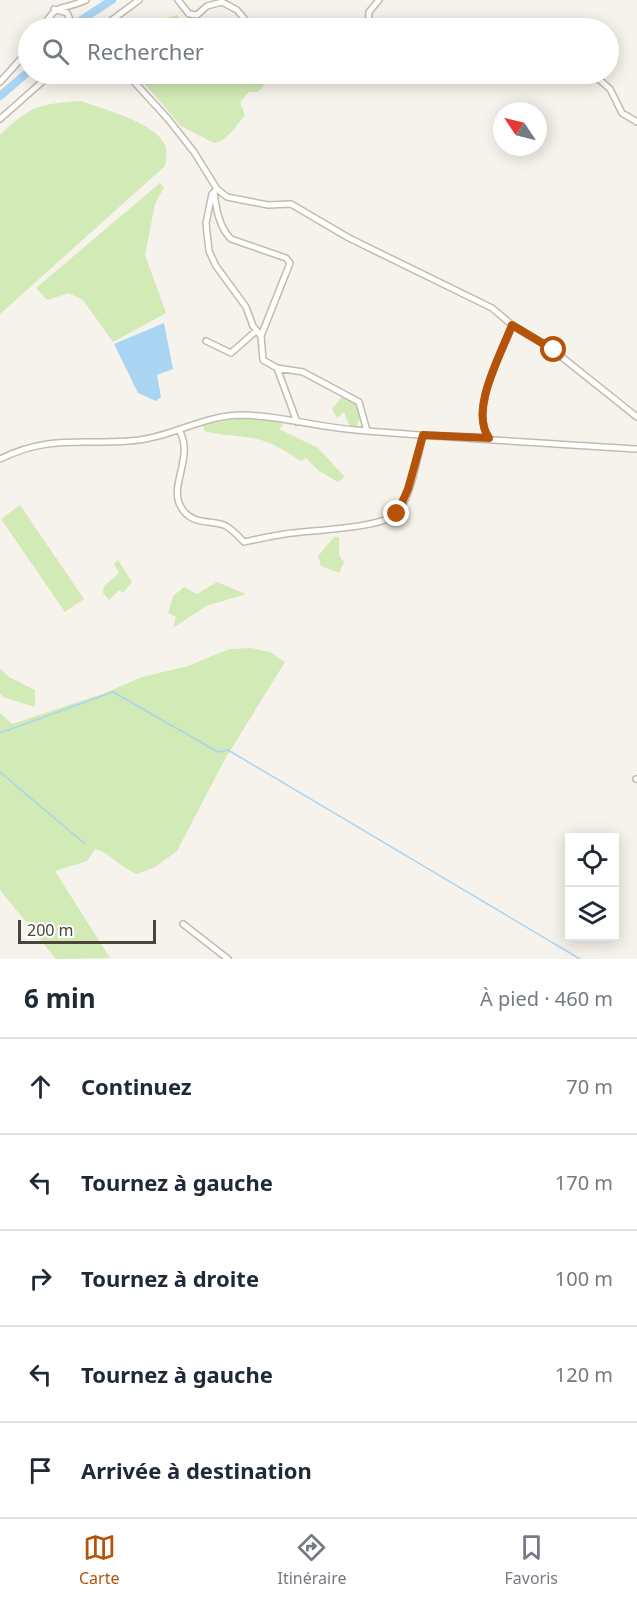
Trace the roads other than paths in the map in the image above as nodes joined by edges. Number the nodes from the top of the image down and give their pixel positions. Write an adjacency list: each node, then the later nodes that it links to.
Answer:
1 (86, 0): 5 (street)
2 (140, 0): 10 (street)
3 (178, 0): 11 (street)
4 (379, 0): 12 (street)
5 (69, 5): 6 (street); 7 (street)
6 (54, 9): 7 (street); 8 (street)
7 (67, 13): 9 (street)
8 (48, 18)
9 (69, 18)
10 (115, 18)
11 (244, 18)
12 (369, 18)
13 (18, 62): 14 (street)
14 (0, 82)
15 (40, 84): 18 (street)
16 (136, 84): 20 (street)
17 (604, 84): 19 (street)
18 (0, 119)
19 (637, 122)
20 (215, 190): 21 (street); 22 (street); 22 (street)
21 (512, 325): 25 (street); 30 (street)
22 (259, 334): 23 (street); 24 (street)
23 (206, 341)
24 (277, 368): 26 (street); 28 (street)
25 (637, 417)
26 (297, 422): 27 (street); 28 (street)
27 (179, 430): 29 (street); 32 (street)
28 (367, 431): 29 (street)
29 (423, 435): 30 (street)
30 (489, 438): 31 (street)
31 (637, 449)
32 (0, 459)
33 (183, 924): 34 (street)
34 (228, 959)

